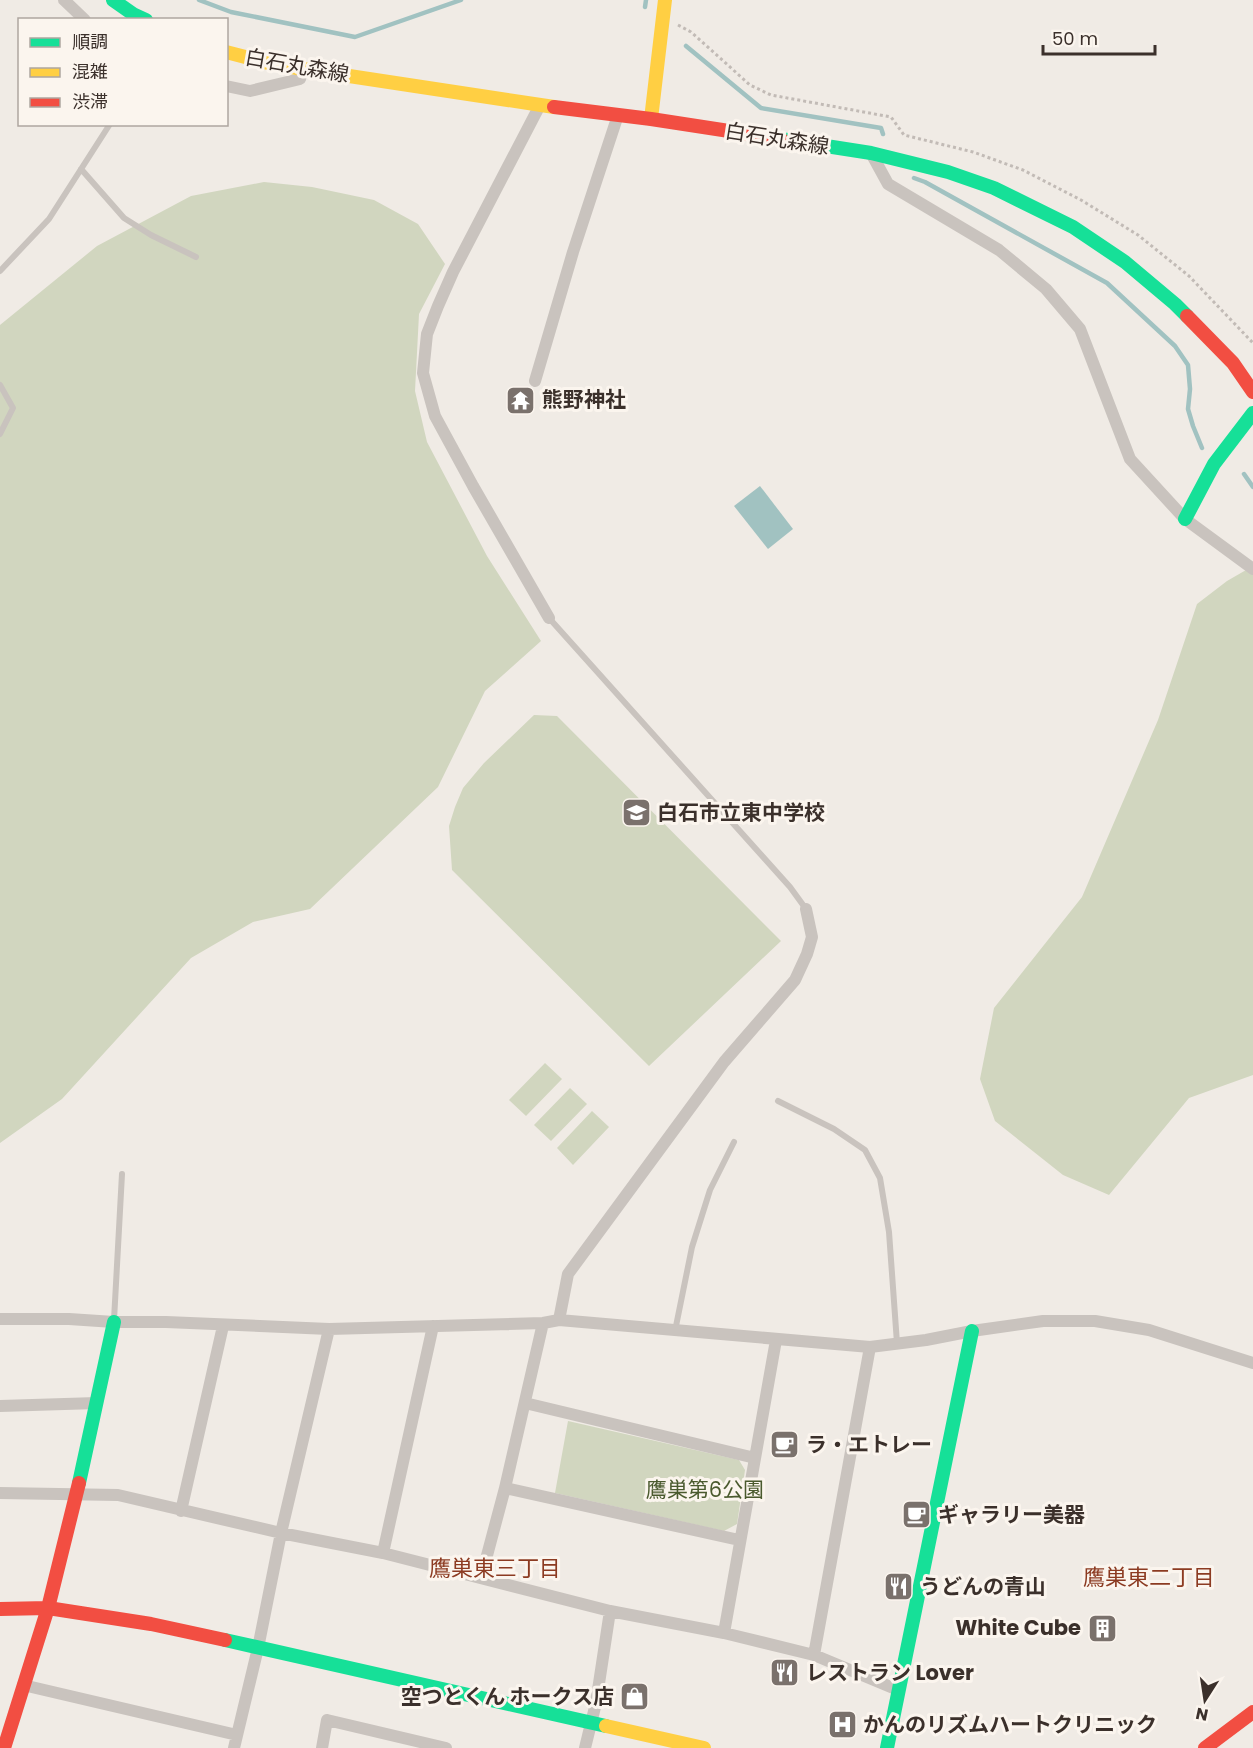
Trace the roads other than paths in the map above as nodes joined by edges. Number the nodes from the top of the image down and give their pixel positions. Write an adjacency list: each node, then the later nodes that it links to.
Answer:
1 (64, 0): 4 (street)
2 (113, 0): 5 (street)
3 (665, 0): 11 (street)
4 (84, 18)
5 (142, 18)
6 (228, 53): 7 (street, 白石丸森線)
7 (303, 69): 8 (street); 9 (street, 白石丸森線)
8 (228, 86)
9 (540, 105): 10 (street, 白石丸森線); 24 (street)
10 (618, 115): 11 (street, 白石丸森線); 17 (street)
11 (651, 119): 13 (street, 白石丸森線)
12 (109, 126): 14 (lane)
13 (871, 153): 19 (street, 白石丸森線); 22 (street)
14 (81, 170): 15 (lane); 16 (lane)
15 (196, 257)
16 (0, 271)
17 (535, 381)
18 (0, 384): 21 (lane)
19 (1253, 392)
20 (1253, 413): 22 (street)
21 (0, 434)
22 (1185, 519): 23 (street)
23 (1253, 569)
24 (549, 618): 25 (lane)
25 (806, 909): 30 (street)
26 (778, 1101): 39 (lane)
27 (734, 1142): 36 (lane)
28 (122, 1174): 31 (lane)
29 (0, 1319): 31 (street)
30 (559, 1320): 32 (street); 36 (street)
31 (114, 1322): 33 (street); 42 (street)
32 (543, 1323): 34 (street); 43 (street)
33 (223, 1326): 35 (street); 49 (street)
34 (433, 1326): 35 (street); 52 (street)
35 (329, 1329): 50 (street)
36 (675, 1331): 38 (street)
37 (972, 1331): 39 (street); 41 (street); 61 (street)
38 (776, 1340): 40 (street); 45 (street)
39 (897, 1344): 40 (street)
40 (870, 1347): 59 (street)
41 (1253, 1363)
42 (97, 1403): 44 (street); 48 (street)
43 (525, 1403): 45 (street); 46 (street)
44 (0, 1406)
45 (755, 1458): 51 (street)
46 (506, 1488): 51 (street); 53 (street)
47 (0, 1493): 48 (street)
48 (77, 1493): 49 (street); 54 (street)
49 (181, 1511): 50 (street)
50 (281, 1533): 52 (street); 58 (street)
51 (740, 1540): 57 (street)
52 (383, 1553): 53 (street)
53 (481, 1578): 56 (street)
54 (48, 1608): 55 (street); 58 (street); 60 (street)
55 (0, 1609)
56 (610, 1611): 57 (street); 63 (street)
57 (724, 1633): 59 (street)
58 (258, 1648): 63 (street); 64 (street)
59 (814, 1655): 61 (street)
60 (23, 1685): 64 (street); 65 (street)
61 (898, 1690): 71 (street)
62 (1252, 1716): 72 (street)
63 (592, 1722): 69 (street); 70 (street)
64 (237, 1735): 66 (street)
65 (4, 1748)
66 (234, 1748)
67 (322, 1748): 68 (street)
68 (446, 1748)
69 (585, 1748)
70 (704, 1748)
71 (887, 1748)
72 (1205, 1748)

